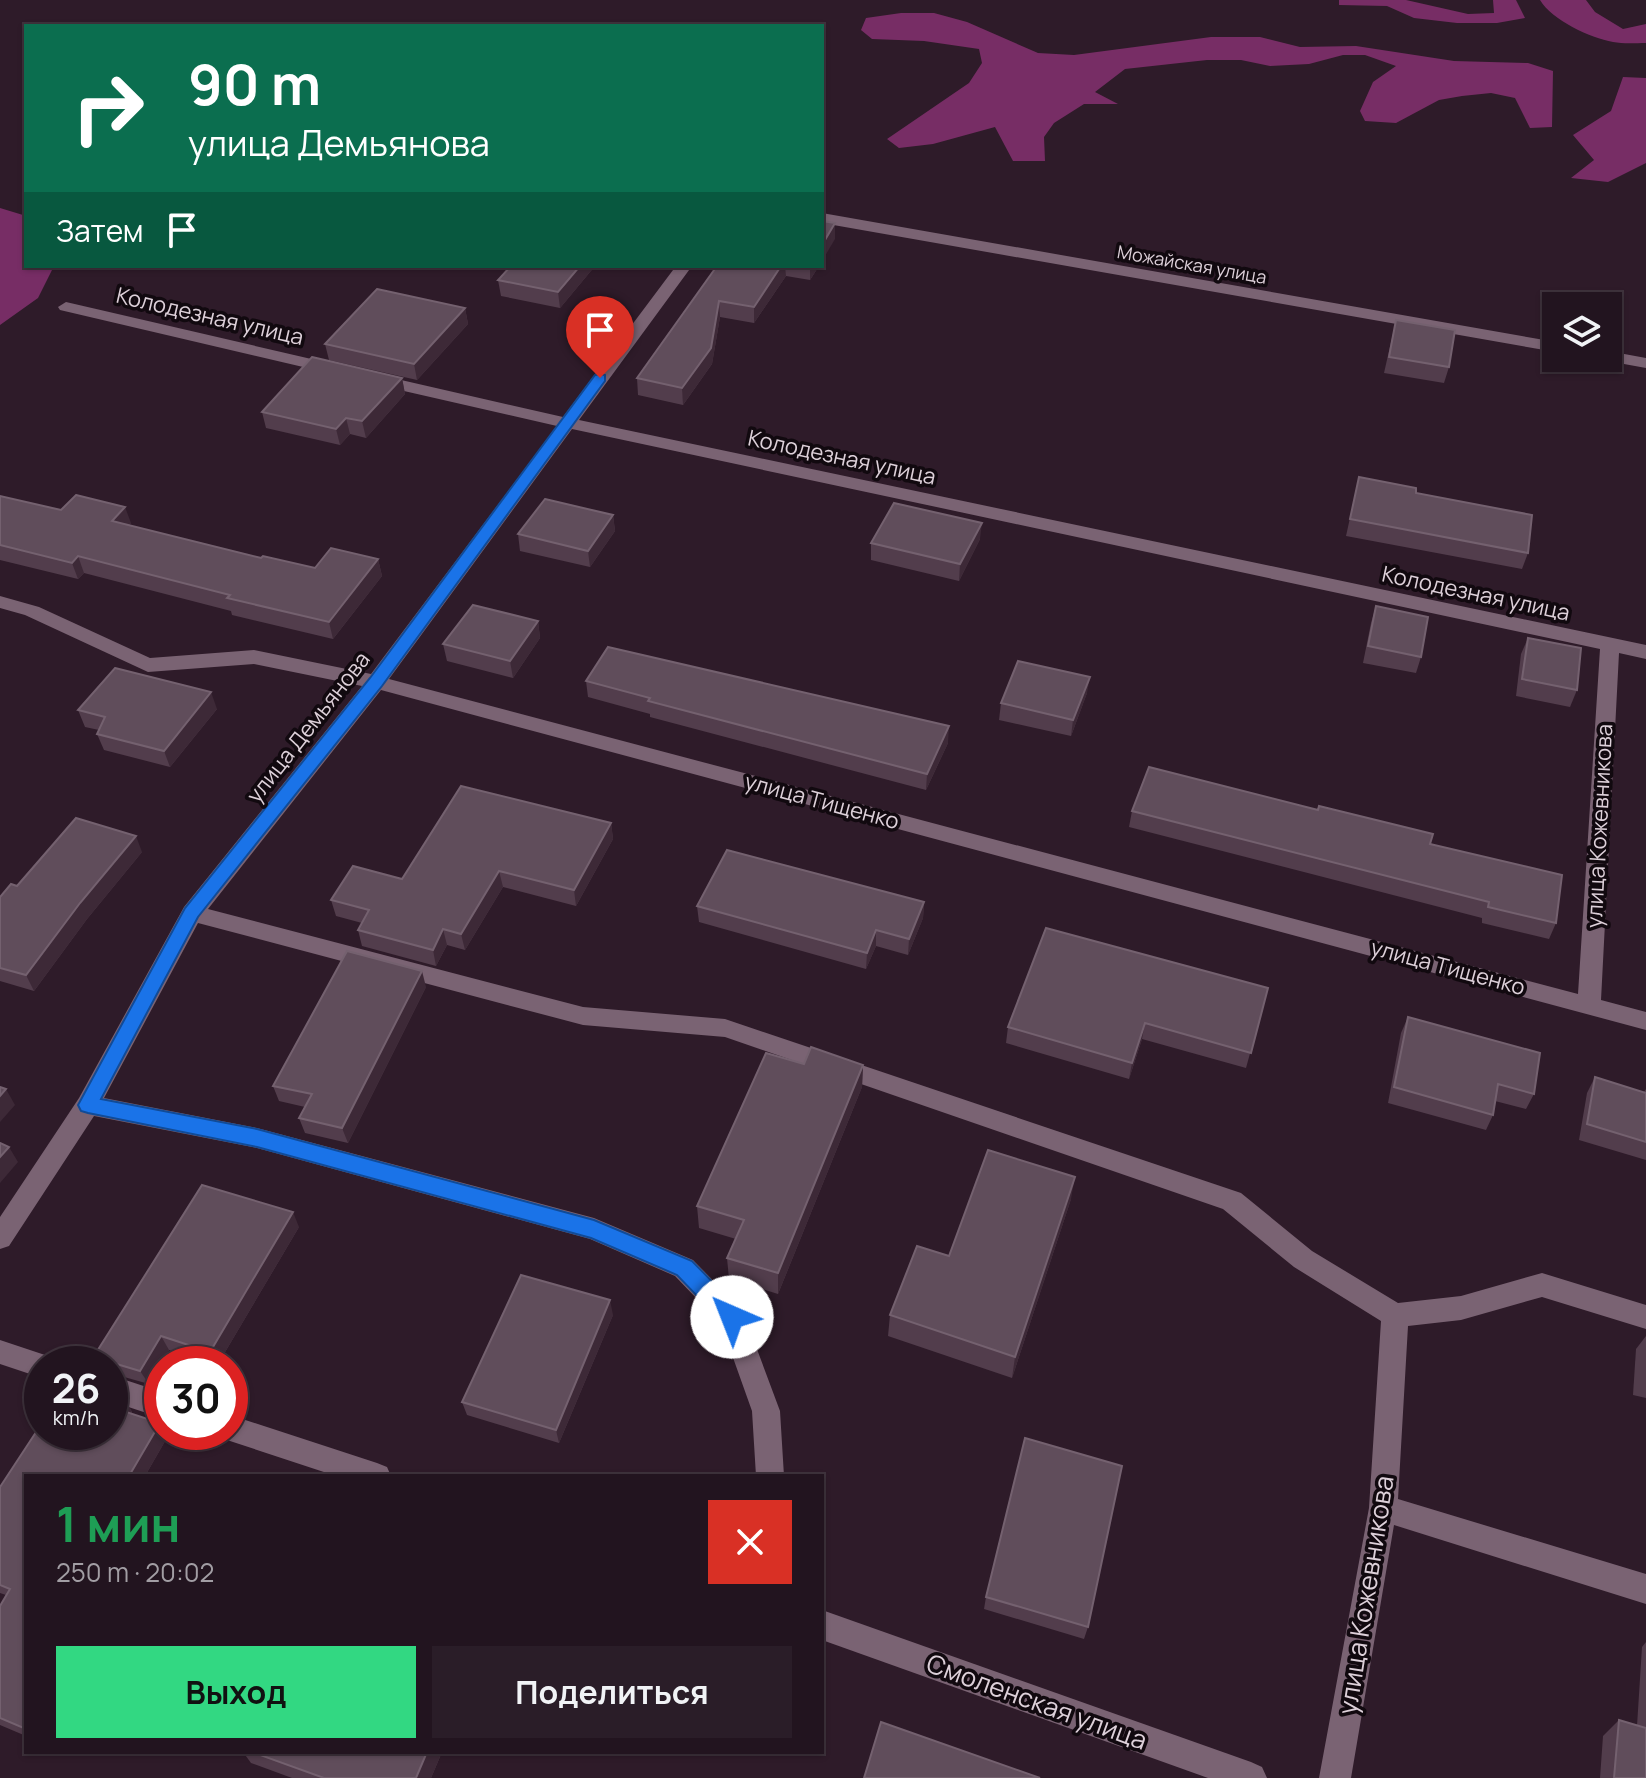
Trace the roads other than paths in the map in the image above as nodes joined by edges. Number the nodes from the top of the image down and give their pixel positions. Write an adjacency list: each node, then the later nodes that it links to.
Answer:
1 (824, 218): 4 (street, Можайская улица)
2 (682, 268): 7 (street, улица Демьянова)
3 (66, 307): 7 (street, Колодезная улица)
4 (1542, 345)
5 (1622, 359): 6 (street)
6 (1646, 363)
7 (566, 423): 9 (street, Колодезная улица); 11 (street, улица Демьянова)
8 (0, 602): 11 (street, улица Тищенко)
9 (1610, 646): 10 (street, Колодезная улица); 13 (street, улица Кожевникова)
10 (1646, 652)
11 (376, 682): 12 (street, улица Демьянова); 13 (street, улица Тищенко)
12 (192, 913): 15 (street, улица Демьянова); 17 (street)
13 (1589, 1005): 14 (street, улица Тищенко)
14 (1646, 1021)
15 (88, 1105): 16 (street, улица Демьянова); 23 (street)
16 (0, 1238)
17 (1395, 1315): 18 (street); 24 (street, улица Кожевникова)
18 (1646, 1317)
19 (0, 1352): 20 (street)
20 (24, 1360)
21 (248, 1434): 22 (street)
22 (371, 1474)
23 (770, 1474)
24 (1383, 1508): 25 (street); 28 (street, улица Кожевникова)
25 (1646, 1589)
26 (824, 1626): 27 (street, Смоленская улица)
27 (1251, 1778)
28 (1335, 1778)

